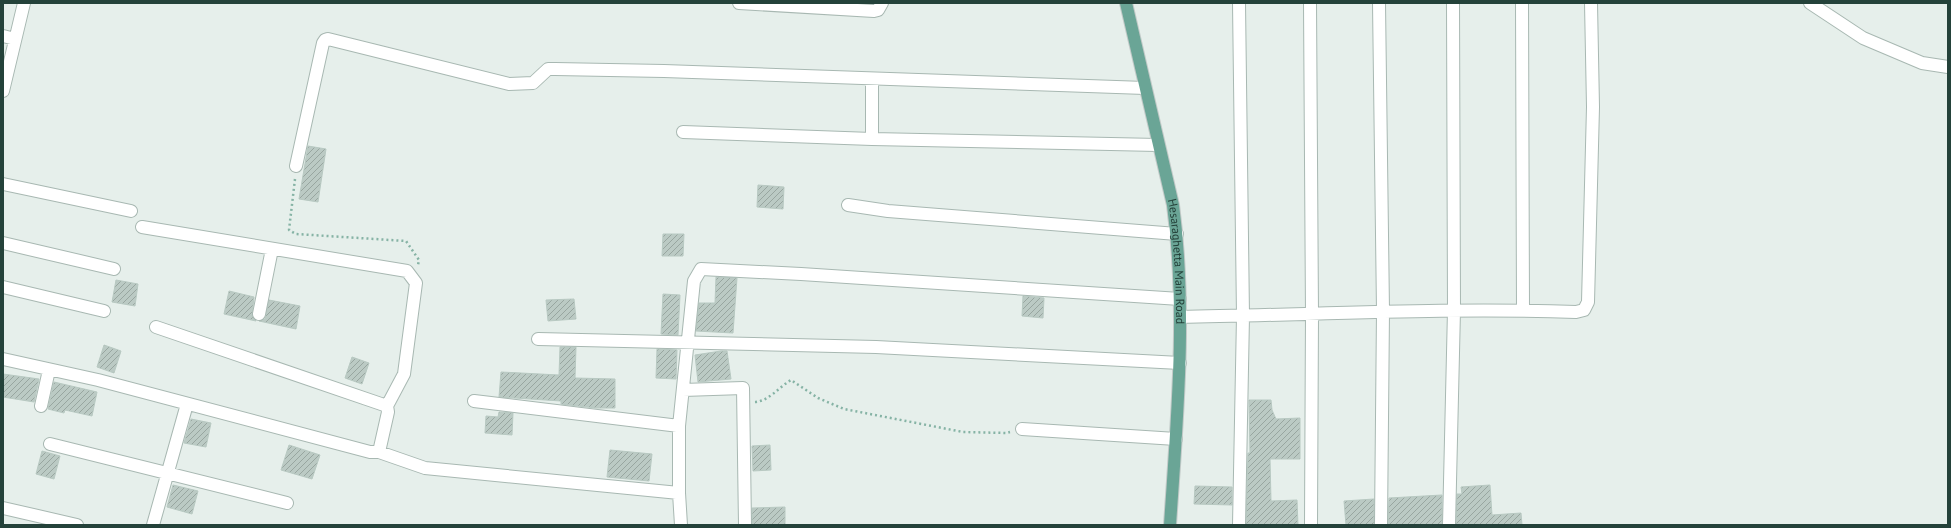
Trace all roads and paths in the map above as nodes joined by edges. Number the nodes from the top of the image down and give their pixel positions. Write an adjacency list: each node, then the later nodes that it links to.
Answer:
1 (24, 3): 12 (street)
2 (739, 3): 3 (street)
3 (882, 3)
4 (1126, 3): 15 (main road, Hesaraghetta Main Road)
5 (1240, 3): 38 (street)
6 (1310, 3): 37 (street)
7 (1379, 3): 35 (street)
8 (1453, 3): 32 (street)
9 (1522, 3): 33 (street)
10 (1591, 3): 33 (street)
11 (1810, 3): 13 (street)
12 (9, 37): 16 (street)
13 (1948, 67)
14 (872, 80): 15 (street); 18 (street); 20 (street)
15 (1145, 88): 19 (main road, Hesaraghetta Main Road)
16 (3, 91)
17 (683, 132): 18 (street)
18 (872, 139): 19 (street)
19 (1158, 146): 25 (main road, Hesaraghetta Main Road)
20 (296, 166): 29 (path)
21 (3, 184): 23 (street)
22 (848, 205): 25 (street)
23 (131, 212)
24 (142, 227): 27 (street)
25 (1177, 234): 31 (main road, Hesaraghetta Main Road)
26 (3, 243): 28 (street)
27 (272, 249): 29 (street); 36 (street)
28 (114, 269)
29 (416, 283): 51 (street)
30 (3, 287): 34 (street)
31 (1180, 299): 39 (main road, Hesaraghetta Main Road); 42 (street)
32 (1454, 310): 33 (street); 35 (street); 69 (street)
33 (1523, 310)
34 (104, 311)
35 (1383, 311): 37 (street); 68 (street)
36 (259, 314)
37 (1312, 315): 38 (street); 67 (street)
38 (1243, 316): 39 (street); 66 (street)
39 (1180, 317): 44 (main road, Hesaraghetta Main Road)
40 (156, 327): 51 (street)
41 (538, 339): 42 (street)
42 (688, 344): 44 (street); 46 (street)
43 (3, 359): 45 (street)
44 (1180, 363): 54 (main road, Hesaraghetta Main Road)
45 (49, 370): 49 (street); 50 (street)
46 (683, 390): 52 (street); 64 (street)
47 (474, 401): 52 (street)
48 (761, 401): 53 (path)
49 (187, 404): 56 (street); 57 (street)
50 (41, 406)
51 (387, 406): 56 (street)
52 (680, 426): 58 (street)
53 (1022, 428): 54 (street)
54 (1176, 439): 65 (main road, Hesaraghetta Main Road)
55 (50, 444): 57 (street)
56 (378, 452): 58 (street)
57 (167, 473): 59 (street); 62 (street)
58 (679, 492): 63 (street)
59 (288, 503)
60 (3, 508): 61 (street)
61 (77, 525)
62 (153, 525)
63 (681, 525)
64 (744, 525)
65 (1170, 525)
66 (1238, 525)
67 (1311, 525)
68 (1381, 525)
69 (1449, 525)

